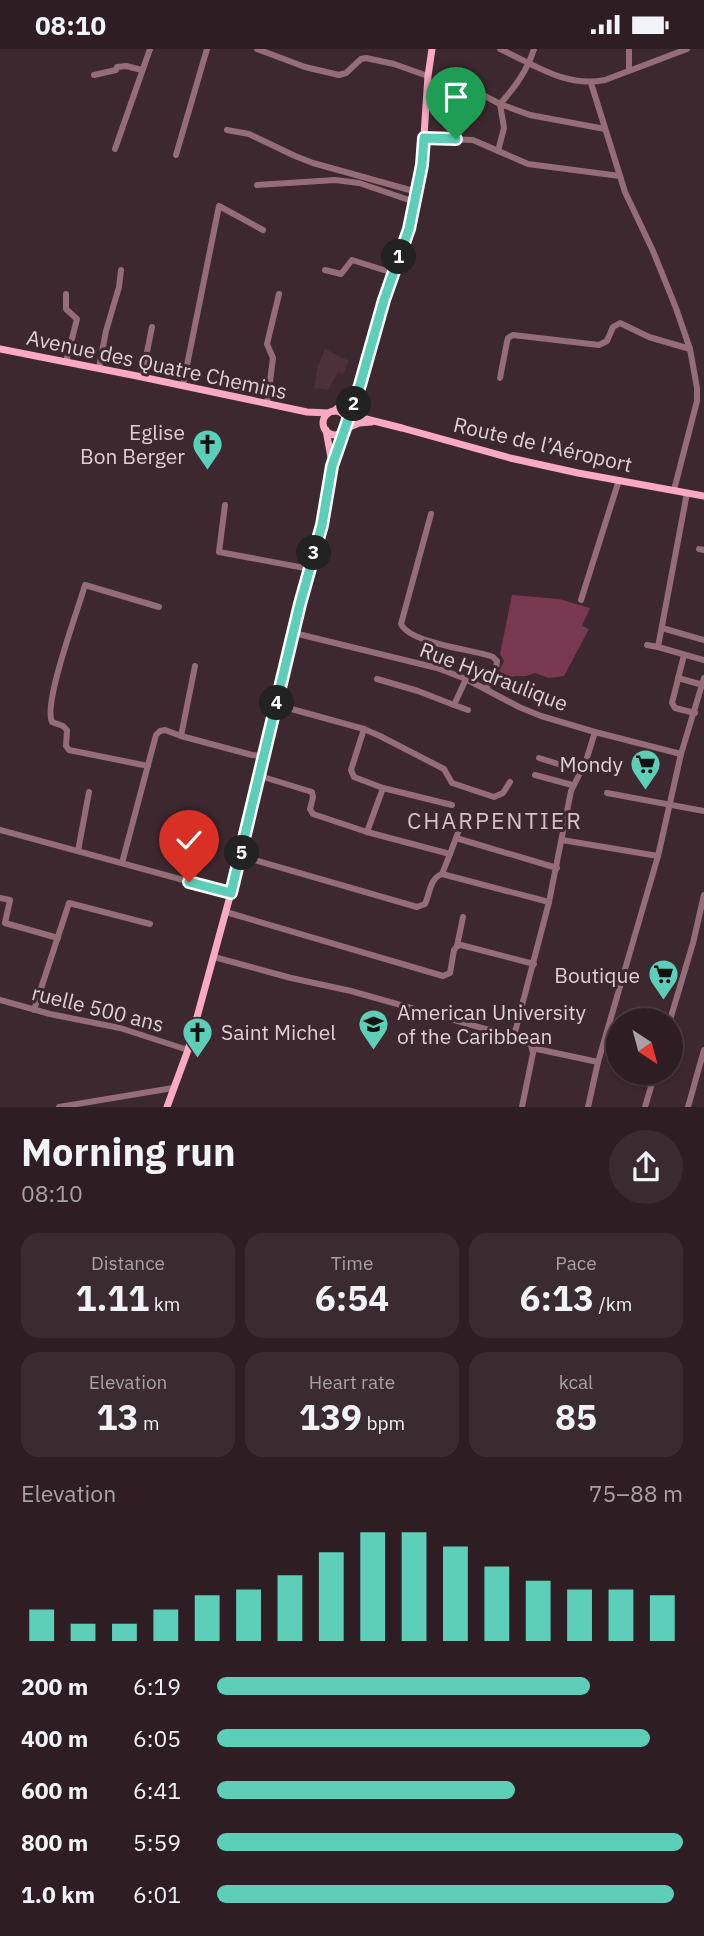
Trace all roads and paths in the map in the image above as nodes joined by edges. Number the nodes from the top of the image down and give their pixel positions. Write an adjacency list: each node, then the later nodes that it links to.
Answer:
1 (150, 49): 12 (street)
2 (207, 49): 24 (street)
3 (257, 49): 15 (street)
4 (432, 49): 15 (main road)
5 (500, 49): 11 (street)
6 (534, 49): 11 (street)
7 (629, 49): 13 (street)
8 (658, 49): 10 (street)
9 (687, 49): 10 (street)
10 (659, 59): 13 (street)
11 (530, 63): 16 (street); 17 (street)
12 (142, 70): 14 (street); 22 (street)
13 (629, 70): 16 (street)
14 (94, 75)
15 (428, 76): 20 (main road)
16 (591, 83): 18 (street)
17 (500, 104): 18 (street); 21 (street); 23 (street)
18 (605, 129): 25 (street)
19 (227, 130): 27 (street)
20 (424, 138): 21 (street); 27 (main road)
21 (456, 139): 23 (street)
22 (115, 149)
23 (498, 151): 25 (street)
24 (176, 155)
25 (620, 176): 37 (street)
26 (257, 185): 28 (street)
27 (417, 193): 28 (main road)
28 (415, 202): 32 (main road)
29 (263, 230): 42 (street)
30 (121, 270): 39 (street)
31 (326, 270): 32 (street)
32 (393, 274): 43 (main road)
33 (65, 294): 38 (street)
34 (279, 294): 44 (street)
35 (152, 327): 40 (street)
36 (0, 349): 38 (main road, Avenue des Quatre Chemins)
37 (690, 349): 41 (street); 52 (street)
38 (66, 362): 39 (main road, Avenue des Quatre Chemins)
39 (99, 368): 40 (main road, Avenue des Quatre Chemins)
40 (142, 377): 42 (main road, Avenue des Quatre Chemins)
41 (500, 378)
42 (183, 386): 44 (main road, Avenue des Quatre Chemins)
43 (358, 391): 46 (main road); 46 (main road)
44 (267, 404): 45 (main road, Avenue des Quatre Chemins)
45 (307, 412): 46 (main road, Avenue des Quatre Chemins); 48 (main road, Avenue des Quatre Chemins)
46 (338, 413): 47 (main road, Route de l’Aéroport); 48 (main road); 49 (main road)
47 (375, 422): 49 (main road, Route de l’Aéroport); 51 (main road, Route de l’Aéroport)
48 (325, 429): 49 (main road); 50 (main road)
49 (345, 429): 50 (main road)
50 (332, 466): 57 (main road)
51 (618, 480): 52 (main road, Route de l’Aéroport); 58 (street)
52 (674, 490): 53 (main road, Route de l’Aéroport)
53 (687, 493): 54 (main road, Route de l’Aéroport); 60 (street)
54 (704, 496)
55 (225, 505): 57 (street)
56 (431, 514): 72 (street)
57 (310, 569): 61 (main road)
58 (580, 600)
59 (159, 607): 83 (street)
60 (662, 628): 62 (street); 64 (street)
61 (294, 633): 70 (street, Rue Hydraulique); 73 (main road)
62 (704, 640)
63 (647, 645): 64 (street)
64 (658, 647): 65 (street)
65 (684, 655): 66 (street); 68 (street)
66 (704, 660)
67 (195, 666): 79 (street)
68 (678, 678): 71 (street); 76 (street)
69 (377, 679): 74 (street)
70 (466, 680): 72 (street, Rue Hydraulique); 74 (street)
71 (703, 681): 76 (street)
72 (486, 689): 78 (street, Rue Hydraulique)
73 (277, 705): 77 (street); 81 (main road)
74 (454, 705): 75 (street)
75 (468, 710)
76 (695, 713): 80 (street)
77 (364, 729): 87 (street); 89 (street)
78 (595, 732): 80 (street, Rue Hydraulique); 84 (street)
79 (181, 736): 81 (street); 83 (street)
80 (681, 754): 92 (street)
81 (265, 756): 86 (main road)
82 (539, 758): 84 (street)
83 (148, 766): 104 (street)
84 (581, 772): 88 (street)
85 (535, 775): 88 (street)
86 (260, 776): 97 (street); 102 (main road)
87 (510, 782)
88 (572, 785): 99 (street)
89 (383, 788): 93 (street); 97 (street)
90 (89, 792): 100 (street)
91 (607, 793): 92 (street)
92 (669, 804): 94 (street); 103 (street)
93 (452, 805)
94 (704, 811)
95 (463, 819): 98 (street)
96 (0, 830): 100 (street)
97 (368, 832): 101 (street)
98 (456, 838): 101 (street); 105 (street)
99 (562, 840): 103 (street); 105 (street)
100 (78, 851): 104 (street)
101 (450, 854): 106 (street)
102 (241, 856): 106 (street); 107 (main road)
103 (658, 856): 125 (street)
104 (122, 863): 107 (street)
105 (557, 868): 110 (street)
106 (442, 874): 110 (street)
107 (231, 893): 111 (main road)
108 (704, 895): 119 (street)
109 (0, 898): 114 (street)
110 (549, 902): 117 (street)
111 (226, 912): 115 (street); 116 (main road)
112 (463, 917): 115 (street)
113 (150, 924): 114 (street)
114 (58, 938): 120 (street)
115 (457, 946): 117 (street)
116 (214, 957): 121 (street); 123 (main road)
117 (534, 964): 121 (street)
118 (0, 1000): 120 (street, ruelle 500 ans)
119 (674, 1008)
120 (34, 1010): 123 (street, ruelle 500 ans)
121 (514, 1036): 122 (street)
122 (532, 1048): 125 (street); 130 (street)
123 (188, 1050): 127 (main road)
124 (704, 1050): 133 (street)
125 (598, 1062): 131 (street)
126 (651, 1085): 132 (street)
127 (173, 1088): 128 (street); 129 (main road)
128 (59, 1107)
129 (167, 1107)
130 (522, 1107)
131 (588, 1107)
132 (645, 1107)
133 (688, 1107)

